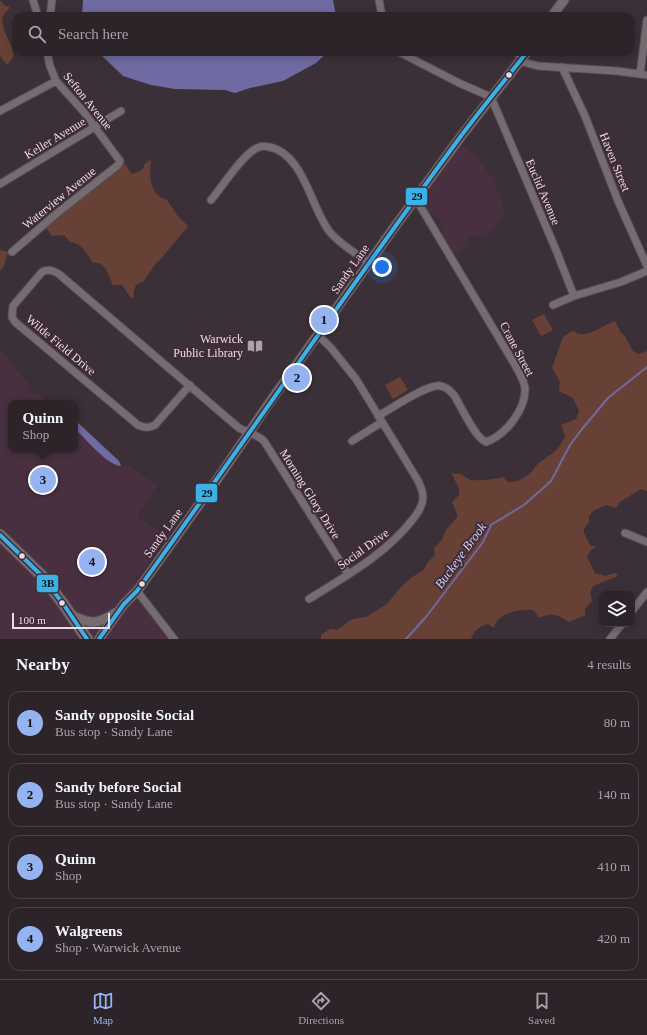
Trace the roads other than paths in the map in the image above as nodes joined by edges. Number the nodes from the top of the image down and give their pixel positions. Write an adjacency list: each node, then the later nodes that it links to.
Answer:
1 (34, 0): 5 (street)
2 (52, 0): 6 (street)
3 (379, 0): 7 (street)
4 (561, 1): 8 (main road)
5 (37, 12)
6 (50, 12)
7 (381, 12)
8 (554, 12)
9 (647, 20): 15 (street)
10 (48, 56): 16 (street, Sefton Avenue)
11 (407, 56): 17 (street)
12 (520, 56): 17 (main road, Sandy Lane)
13 (523, 56): 14 (street)
14 (562, 68): 15 (street); 27 (street, Haven Street)
15 (643, 75)
16 (56, 81): 18 (street); 20 (street, Sefton Avenue)
17 (491, 97): 23 (main road, Sandy Lane); 29 (street, Euclid Avenue)
18 (0, 111)
19 (121, 111): 20 (street, Keller Avenue)
20 (95, 126): 21 (street, Sefton Avenue); 22 (street, Keller Avenue)
21 (120, 161): 25 (street, Waterview Avenue)
22 (0, 184)
23 (416, 199): 26 (main road, Sandy Lane); 33 (street, Crane Street)
24 (211, 200): 26 (street)
25 (12, 252)
26 (369, 263): 31 (main road, Sandy Lane)
27 (647, 266)
28 (647, 271): 29 (street)
29 (574, 296): 30 (street)
30 (553, 305)
31 (318, 335): 33 (street, Social Drive); 34 (main road, Sandy Lane)
32 (190, 385): 32 (street, Wilde Field Drive); 34 (street, Wilde Field Drive)
33 (380, 419): 35 (street); 39 (street, Social Drive)
34 (248, 433): 39 (street, Morning Glory Drive); 40 (main road, Sandy Lane)
35 (352, 442)
36 (625, 533): 38 (street)
37 (0, 535): 45 (main road)
38 (647, 542)
39 (348, 574): 42 (street, Social Drive)
40 (137, 591): 44 (main road, Sandy Lane); 50 (street)
41 (647, 592): 43 (street)
42 (309, 599)
43 (635, 607)
44 (120, 610): 45 (main road); 49 (main road, Sandy Lane)
45 (71, 615): 48 (main road)
46 (620, 627): 47 (street)
47 (615, 637)
48 (88, 639)
49 (99, 639)
50 (174, 639)

